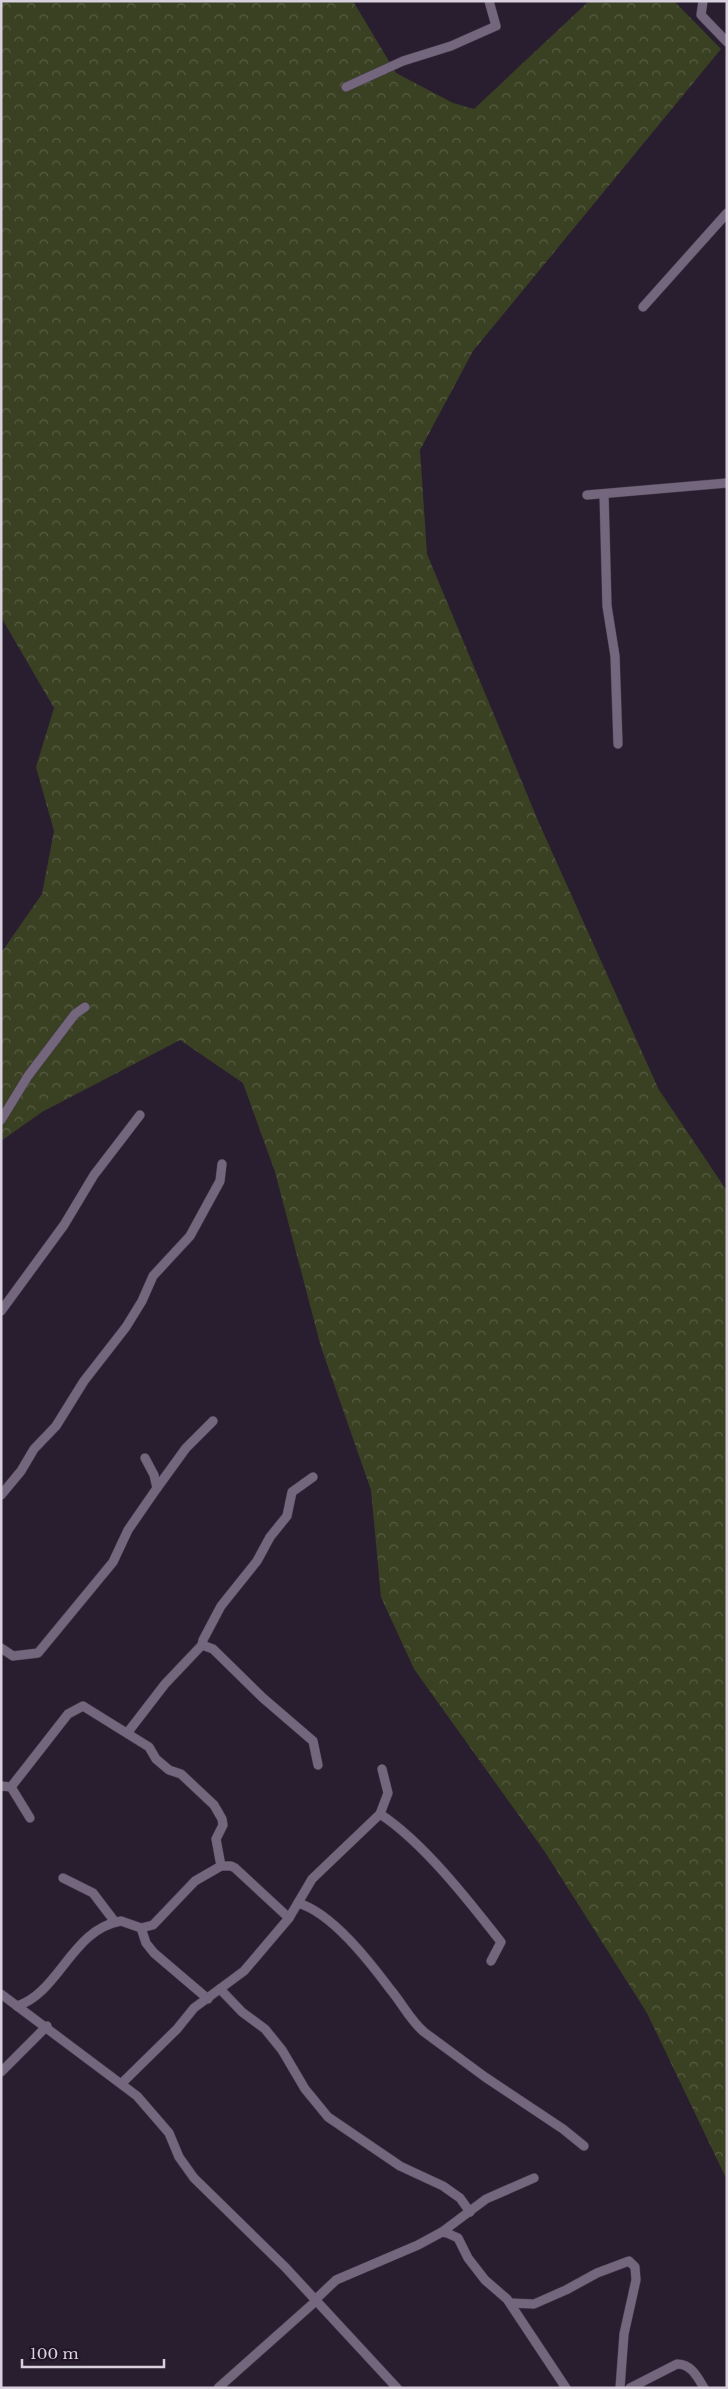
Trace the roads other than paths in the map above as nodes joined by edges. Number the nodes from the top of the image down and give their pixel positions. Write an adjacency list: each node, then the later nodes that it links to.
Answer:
1 (489, 1): 4 (street)
2 (703, 1): 3 (street)
3 (727, 42)
4 (346, 87)
5 (727, 213): 6 (street)
6 (643, 307)
7 (727, 483): 8 (street)
8 (604, 494): 9 (street); 10 (street)
9 (587, 495)
10 (618, 744)
11 (85, 1007): 13 (street)
12 (140, 1115): 15 (street)
13 (1, 1120)
14 (222, 1164): 20 (street)
15 (1, 1311)
16 (213, 1421): 19 (street)
17 (145, 1458): 19 (street)
18 (313, 1477): 21 (street)
19 (157, 1488): 22 (street)
20 (1, 1495)
21 (202, 1645): 23 (street); 24 (street)
22 (1, 1648)
23 (128, 1732): 27 (street); 30 (street)
24 (318, 1765)
25 (382, 1769): 28 (street)
26 (1, 1786): 27 (street)
27 (11, 1787): 29 (street)
28 (380, 1814): 32 (street); 36 (street)
29 (30, 1818)
30 (221, 1866): 33 (street); 35 (street)
31 (63, 1878): 34 (street)
32 (298, 1903): 33 (street); 44 (street)
33 (289, 1918): 37 (street)
34 (115, 1922): 35 (street); 40 (street)
35 (141, 1928): 39 (street)
36 (492, 1962)
37 (220, 1989): 39 (street); 46 (street)
38 (1, 1994): 40 (street)
39 (208, 1999): 43 (street)
40 (17, 2006): 41 (street)
41 (47, 2026): 42 (street); 43 (street)
42 (1, 2072)
43 (122, 2083): 48 (street)
44 (584, 2146)
45 (534, 2178): 46 (street)
46 (470, 2212): 47 (street)
47 (442, 2232): 48 (street); 49 (street)
48 (316, 2300): 50 (street); 51 (street)
49 (510, 2303): 52 (street); 53 (street)
50 (218, 2388)
51 (397, 2388)
52 (566, 2388)
53 (620, 2388)
54 (630, 2388): 55 (street)
55 (704, 2388)

